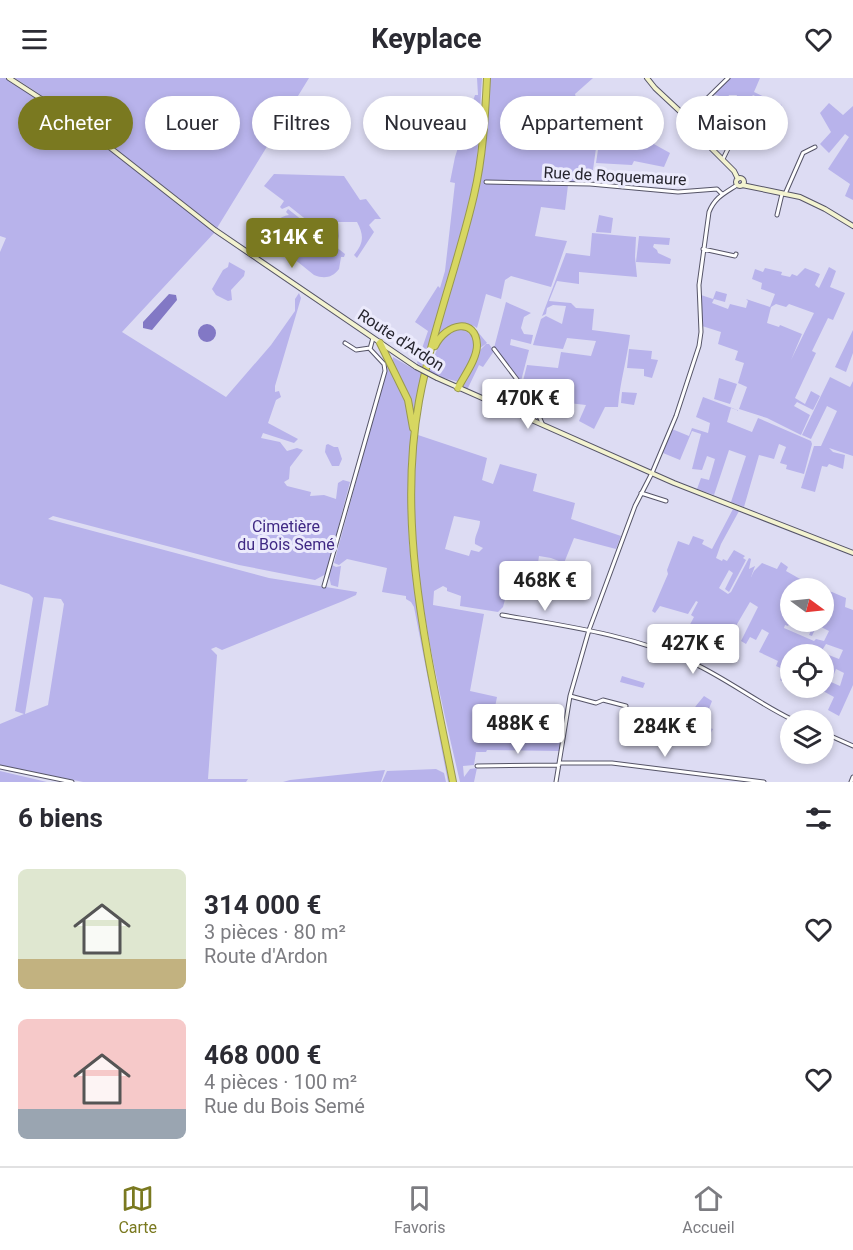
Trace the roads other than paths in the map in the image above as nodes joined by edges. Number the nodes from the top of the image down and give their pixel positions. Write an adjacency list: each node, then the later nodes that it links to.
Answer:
1 (9, 78): 19 (street, Route d'Ardon)
2 (486, 78): 29 (highway)
3 (647, 78): 6 (street)
4 (729, 78): 5 (street)
5 (710, 96)
6 (676, 108)
7 (814, 147): 14 (street)
8 (712, 150): 10 (street)
9 (727, 150): 10 (street)
10 (722, 161): 12 (street)
11 (486, 183): 13 (street, Rue de Roquemaure)
12 (741, 184): 13 (street); 14 (street)
13 (722, 194): 17 (street)
14 (784, 194): 15 (street); 16 (street)
15 (777, 215)
16 (853, 226)
17 (703, 249): 18 (street); 32 (street)
18 (736, 254)
19 (374, 338): 21 (street, Route d'Ardon); 22 (street)
20 (345, 343): 22 (street)
21 (380, 343): 24 (highway); 26 (street, Route d'Ardon)
22 (370, 348): 25 (street)
23 (494, 349): 30 (street)
24 (383, 350): 25 (street); 27 (highway)
25 (372, 352): 36 (street)
26 (396, 354): 27 (highway); 28 (street, Route d'Ardon, bridge)
27 (390, 363): 31 (highway)
28 (458, 388): 29 (highway); 30 (street, Route d'Ardon)
29 (419, 401): 31 (highway)
30 (542, 423): 32 (street, Route d'Ardon)
31 (411, 461): 49 (highway)
32 (652, 474): 33 (street); 35 (street, Route d'Ardon)
33 (641, 493): 34 (street); 38 (street)
34 (666, 501)
35 (853, 553)
36 (324, 586)
37 (502, 615): 38 (street)
38 (589, 630): 39 (street); 41 (street)
39 (570, 696): 40 (street); 44 (street)
40 (626, 706)
41 (780, 714)
42 (834, 737): 43 (street)
43 (853, 746)
44 (559, 764): 45 (street); 50 (street); 51 (street)
45 (477, 766)
46 (0, 767): 48 (street)
47 (853, 777): 52 (street)
48 (72, 782)
49 (455, 782)
50 (556, 782)
51 (764, 782)
52 (851, 782)

